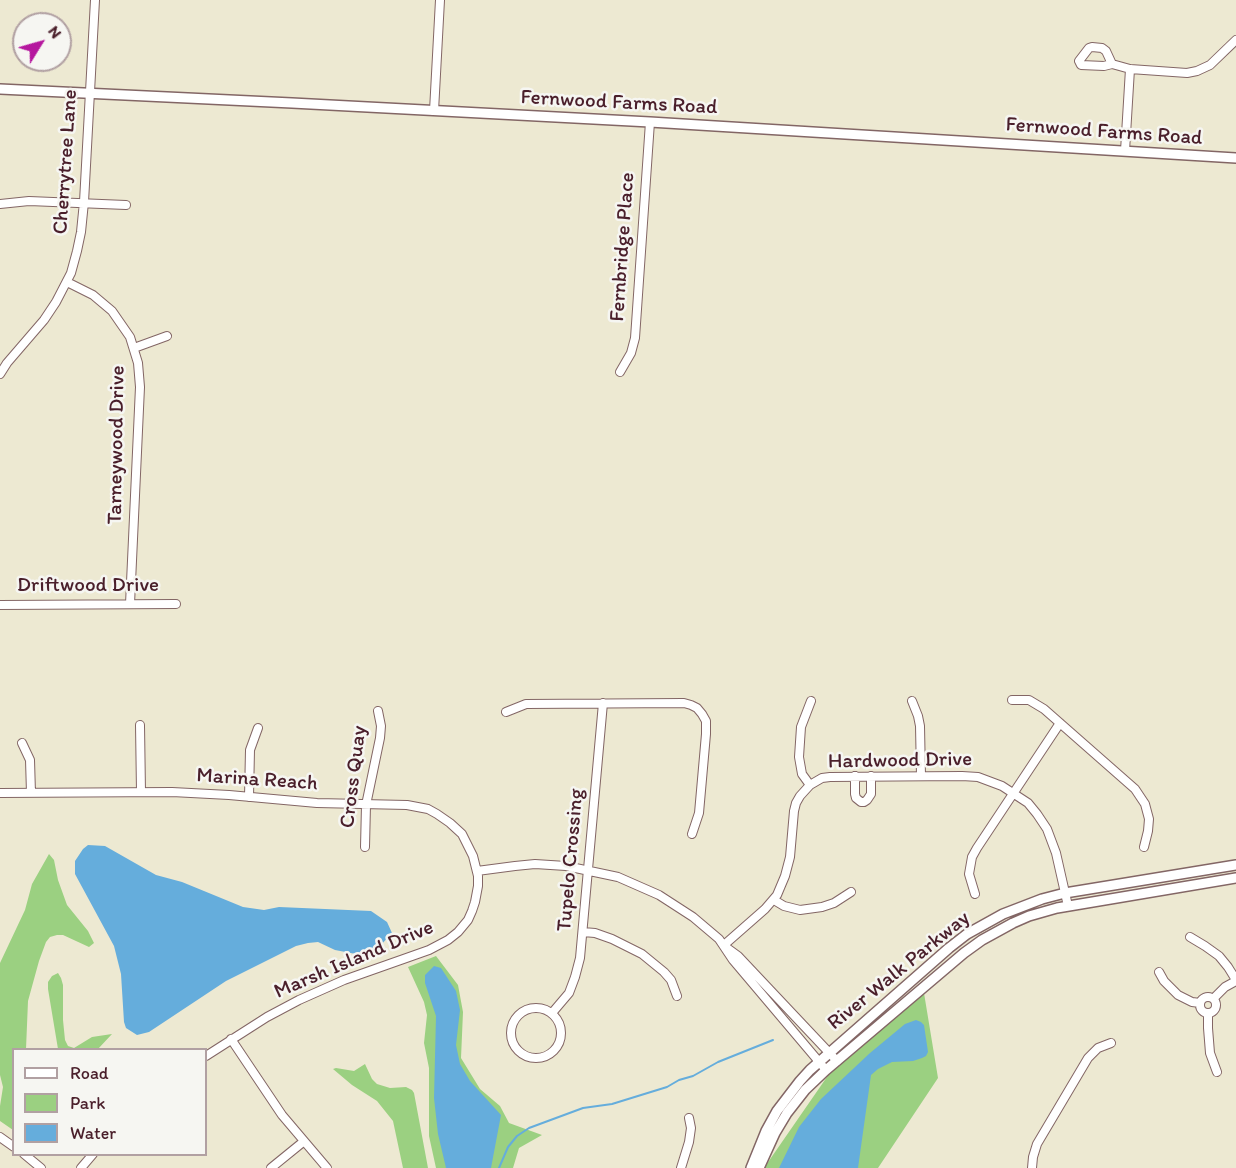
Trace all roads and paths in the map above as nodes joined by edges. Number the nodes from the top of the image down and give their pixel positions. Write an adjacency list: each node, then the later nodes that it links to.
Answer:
1 (95, 0): 7 (street, Cherrytree Lane)
2 (440, 0): 8 (street)
3 (1236, 40): 5 (street)
4 (1112, 64): 5 (street)
5 (1130, 69): 10 (street)
6 (0, 89): 7 (street, Fernwood Farms Road)
7 (90, 93): 8 (street, Fernwood Farms Road); 12 (street, Cherrytree Lane)
8 (434, 111): 9 (street, Fernwood Farms Road)
9 (650, 122): 10 (street, Fernwood Farms Road); 18 (street, Fernbridge Place)
10 (1125, 151): 11 (street, Fernwood Farms Road)
11 (1236, 159)
12 (84, 202): 13 (street); 14 (street); 15 (street, Cherrytree Lane)
13 (0, 204)
14 (126, 205)
15 (67, 282): 17 (street, Tarneywood Drive); 19 (street, Cherrytree Lane)
16 (167, 336): 17 (street)
17 (134, 348): 20 (street, Tarneywood Drive)
18 (621, 372)
19 (0, 374)
20 (130, 604): 21 (street, Driftwood Drive); 22 (street, Driftwood Drive)
21 (176, 604)
22 (0, 605)
23 (912, 700): 35 (street)
24 (1012, 700): 29 (street)
25 (811, 701): 36 (street)
26 (603, 703): 28 (street); 43 (street); 47 (street, Tupelo Crossing)
27 (378, 711): 42 (street, Cross Quay)
28 (506, 712)
29 (1060, 723): 40 (street); 45 (street)
30 (140, 725): 37 (street)
31 (258, 728): 41 (street)
32 (22, 743): 39 (street)
33 (855, 776): 34 (street, Hardwood Drive); 34 (street); 36 (street, Hardwood Drive)
34 (871, 776): 35 (street, Hardwood Drive)
35 (921, 776): 40 (street, Hardwood Drive)
36 (810, 785): 53 (street, Hardwood Drive)
37 (141, 792): 39 (street, Marina Reach); 41 (street, Marina Reach)
38 (0, 793): 39 (street, Marina Reach)
39 (31, 793)
40 (1014, 793): 51 (street, Hardwood Drive); 52 (street)
41 (249, 797): 42 (street, Marina Reach)
42 (366, 805): 44 (street, Cross Quay); 48 (street, Marina Reach)
43 (692, 834)
44 (365, 847)
45 (1144, 847)
46 (1236, 865): 51 (street, River Walk Parkway)
47 (588, 870): 48 (street); 55 (street, Tupelo Crossing); 57 (street)
48 (477, 871): 65 (street, Marsh Island Drive)
49 (1236, 878): 54 (street, River Walk Parkway)
50 (851, 892): 53 (street)
51 (1065, 893): 54 (street, Hardwood Drive); 67 (street, River Walk Parkway)
52 (975, 894)
53 (774, 900): 57 (street, Hardwood Drive)
54 (1068, 906): 69 (street, River Walk Parkway)
55 (583, 932): 60 (street); 63 (street, Tupelo Crossing)
56 (1190, 937): 59 (street)
57 (724, 945): 67 (street); 70 (street)
58 (1159, 972): 62 (street)
59 (1236, 981): 61 (street)
60 (677, 996)
61 (1214, 998): 62 (street); 64 (street)
62 (1200, 1003): 64 (street)
63 (552, 1013): 63 (street)
64 (1208, 1013): 72 (street)
65 (231, 1039): 68 (street, Marsh Island Drive); 74 (street)
66 (1111, 1043): 84 (street)
67 (828, 1053): 69 (street); 70 (street, River Walk Parkway)
68 (207, 1055)
69 (837, 1061): 71 (street, River Walk Parkway)
70 (819, 1062): 71 (street); 82 (street, River Walk Parkway)
71 (826, 1070): 83 (street, River Walk Parkway)
72 (1217, 1072)
73 (689, 1118): 81 (street)
74 (303, 1142): 79 (street); 80 (street)
75 (25, 1156): 77 (street)
76 (92, 1156): 78 (street)
77 (41, 1168)
78 (81, 1168)
79 (271, 1168)
80 (327, 1168)
81 (681, 1168)
82 (751, 1168)
83 (759, 1168)
84 (1032, 1168)

